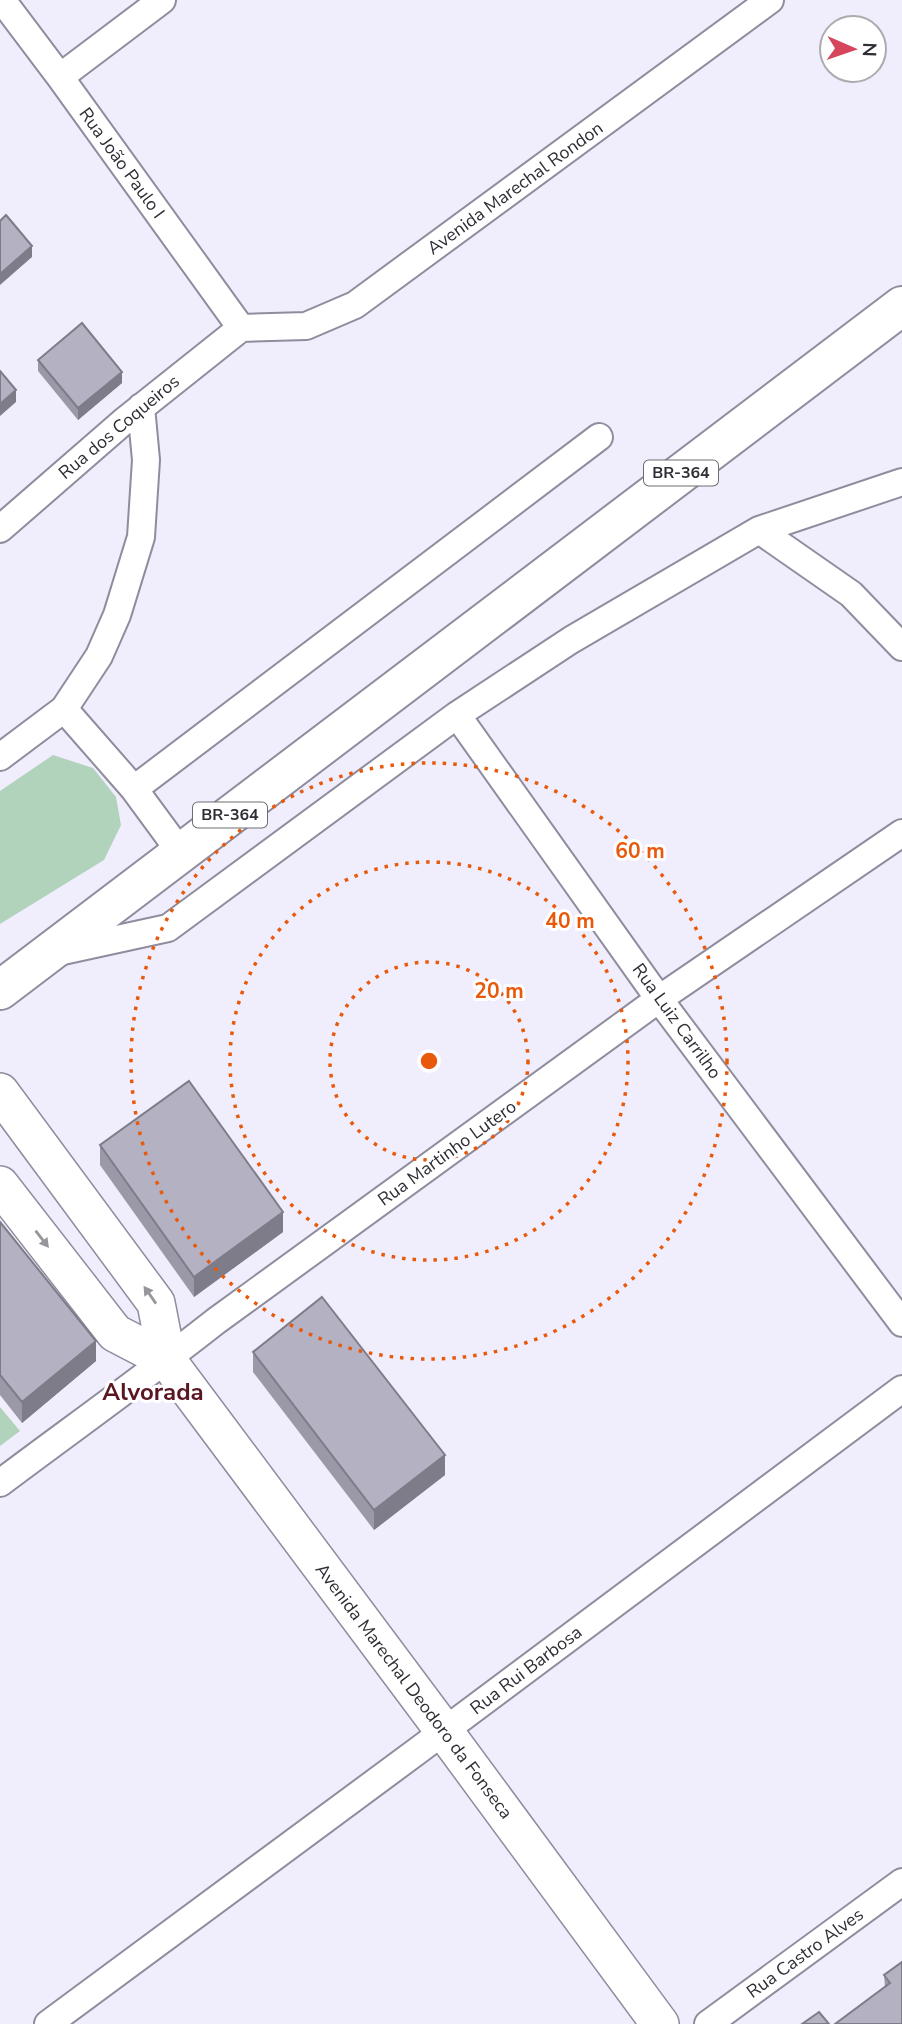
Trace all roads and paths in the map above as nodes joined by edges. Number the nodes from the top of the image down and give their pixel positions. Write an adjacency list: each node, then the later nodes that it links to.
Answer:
1 (2, 0): 4 (street, Rua João Paulo I)
2 (162, 0): 4 (street)
3 (770, 0): 6 (street, Avenida Marechal Rondon)
4 (60, 77): 6 (street, Rua João Paulo I)
5 (902, 306): 18 (highway, BR-364)
6 (241, 328): 7 (street, Rua dos Coqueiros)
7 (141, 407): 10 (street, Rua dos Coqueiros); 13 (street)
8 (599, 437): 16 (street)
9 (902, 482): 11 (street)
10 (0, 529)
11 (759, 530): 12 (street); 14 (street)
12 (902, 647)
13 (64, 709): 15 (street); 16 (street)
14 (457, 715): 19 (street); 21 (street, Rua Luiz Carrilho)
15 (0, 757)
16 (134, 789): 18 (street)
17 (902, 833): 21 (street, Rua Martinho Lutero)
18 (181, 853): 19 (highway, BR-364)
19 (46, 955): 20 (highway, BR-364)
20 (0, 990)
21 (659, 999): 24 (street, Rua Luiz Carrilho); 25 (street, Rua Martinho Lutero)
22 (0, 1093): 25 (main road, Avenida Marechal Deodoro da Fonseca, one-way to 22)
23 (0, 1185): 25 (main road, Avenida Marechal Deodoro da Fonseca, one-way to 25)
24 (902, 1323)
25 (167, 1360): 27 (street, Rua Martinho Lutero); 28 (main road, Avenida Marechal Deodoro da Fonseca)
26 (902, 1389): 28 (street, Rua Rui Barbosa)
27 (0, 1483)
28 (444, 1731): 30 (street, Rua Rui Barbosa); 31 (main road, Avenida Marechal Deodoro da Fonseca)
29 (902, 1882): 32 (street, Rua Castro Alves)
30 (48, 2024)
31 (660, 2024)
32 (708, 2024)

